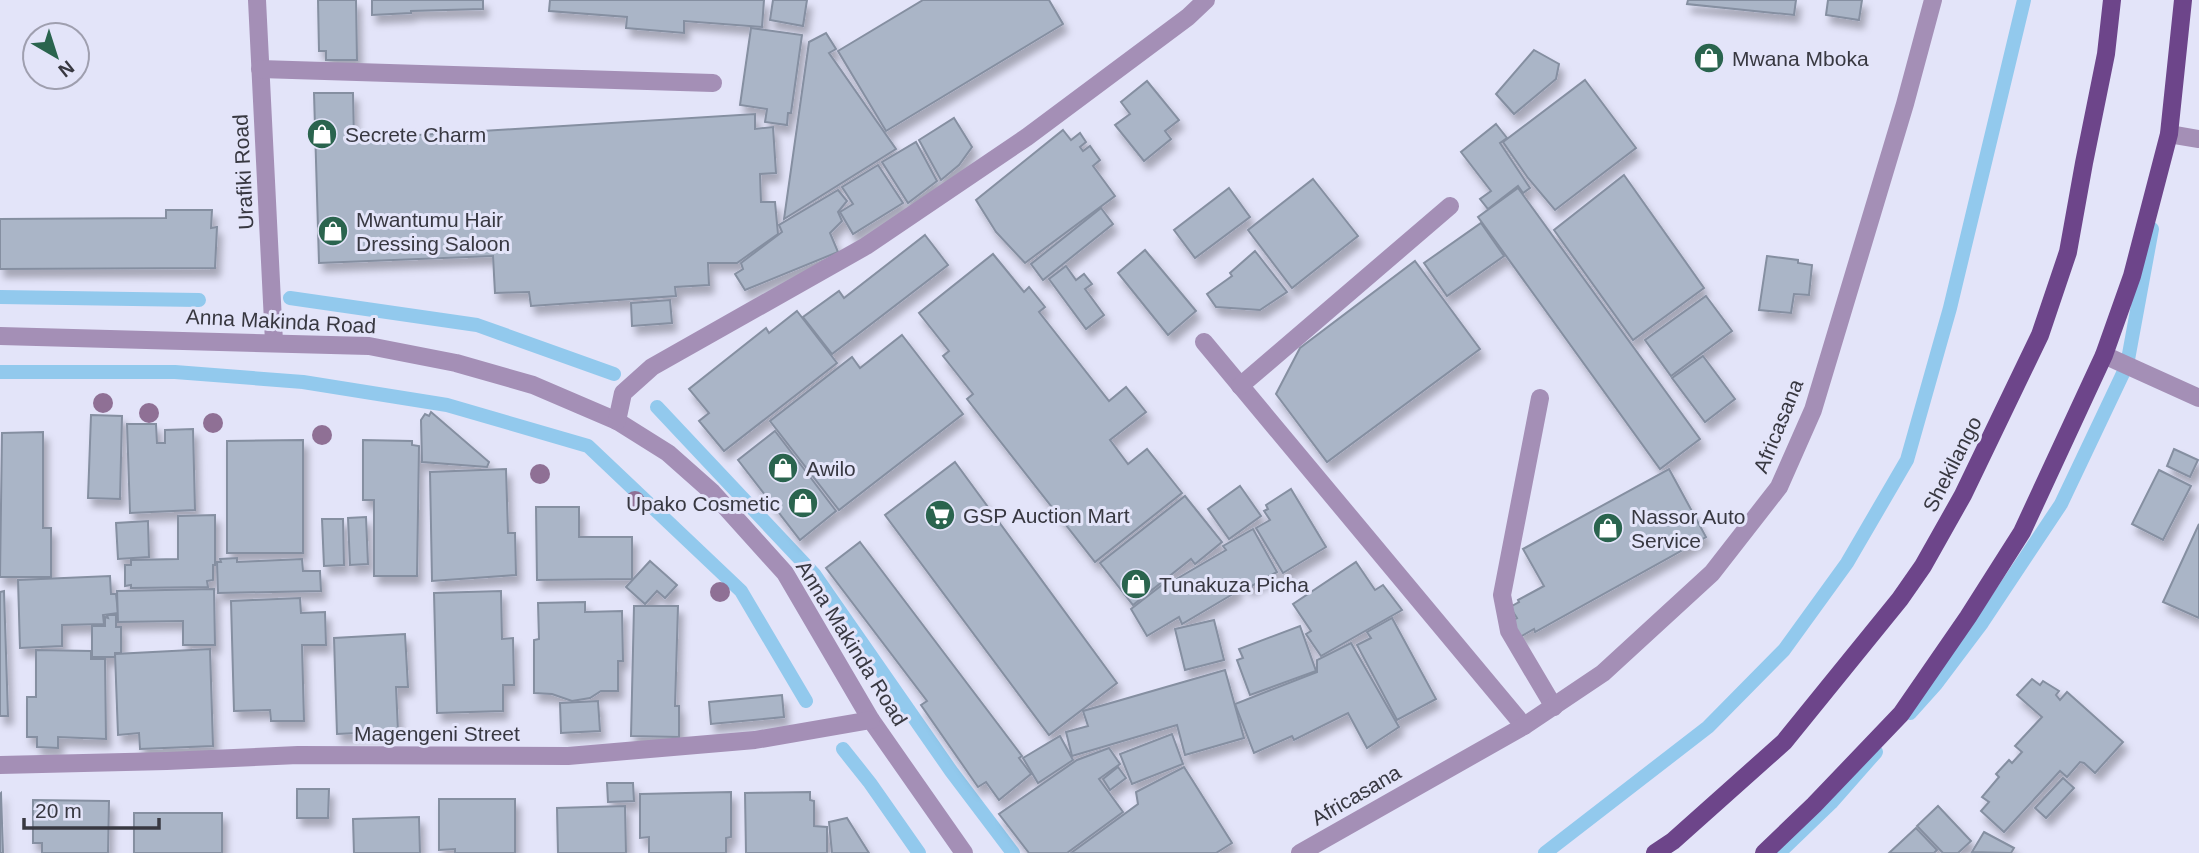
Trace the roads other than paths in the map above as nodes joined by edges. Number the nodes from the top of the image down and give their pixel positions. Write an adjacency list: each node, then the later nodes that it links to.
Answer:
1 (257, 0): 6 (street, Urafiki Road)
2 (1206, 0): 18 (street)
3 (1933, 0): 19 (street, Africasana)
4 (2112, 0): 25 (main road, Shekilango)
5 (2183, 0): 8 (main road)
6 (260, 69): 7 (street); 12 (street, Urafiki Road)
7 (713, 83)
8 (2169, 134): 9 (street); 14 (main road)
9 (2199, 139)
10 (1450, 206): 15 (street)
11 (0, 336): 12 (street, Anna Makinda Road)
12 (274, 342): 18 (street, Anna Makinda Road)
13 (1204, 342): 15 (street)
14 (2104, 355): 17 (street); 26 (main road)
15 (1240, 386): 21 (street)
16 (1540, 398): 19 (street)
17 (2199, 398)
18 (617, 421): 20 (street, Anna Makinda Road)
19 (1554, 707): 21 (street, Africasana)
20 (871, 720): 22 (street, Magengeni Street); 23 (street, Anna Makinda Road)
21 (1524, 726): 24 (street, Africasana)
22 (0, 765)
23 (964, 853)
24 (1300, 853)
25 (1655, 853)
26 (1764, 853)

